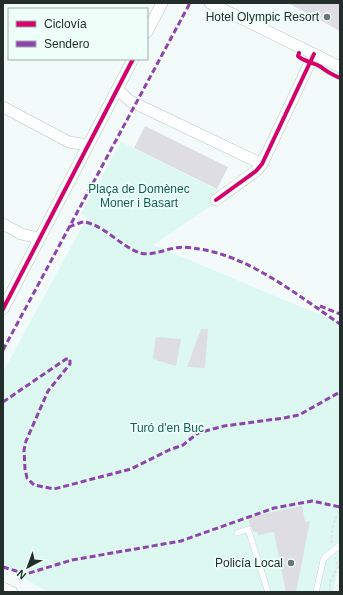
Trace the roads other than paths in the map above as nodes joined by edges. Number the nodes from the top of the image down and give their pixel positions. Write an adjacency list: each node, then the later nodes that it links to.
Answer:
1 (162, 3): 3 (street)
2 (210, 3): 4 (street)
3 (148, 30)
4 (314, 54): 6 (street); 10 (street)
5 (132, 60): 7 (street)
6 (340, 66)
7 (117, 89): 9 (street); 10 (street)
8 (3, 107): 9 (street)
9 (87, 145): 13 (street)
10 (262, 164): 11 (street)
11 (216, 200)
12 (3, 224): 13 (street)
13 (39, 238): 14 (street)
14 (3, 309)
15 (237, 533): 19 (lane)
16 (340, 545): 20 (lane)
17 (3, 588): 18 (street)
18 (12, 592)
19 (268, 592)
20 (316, 592)

